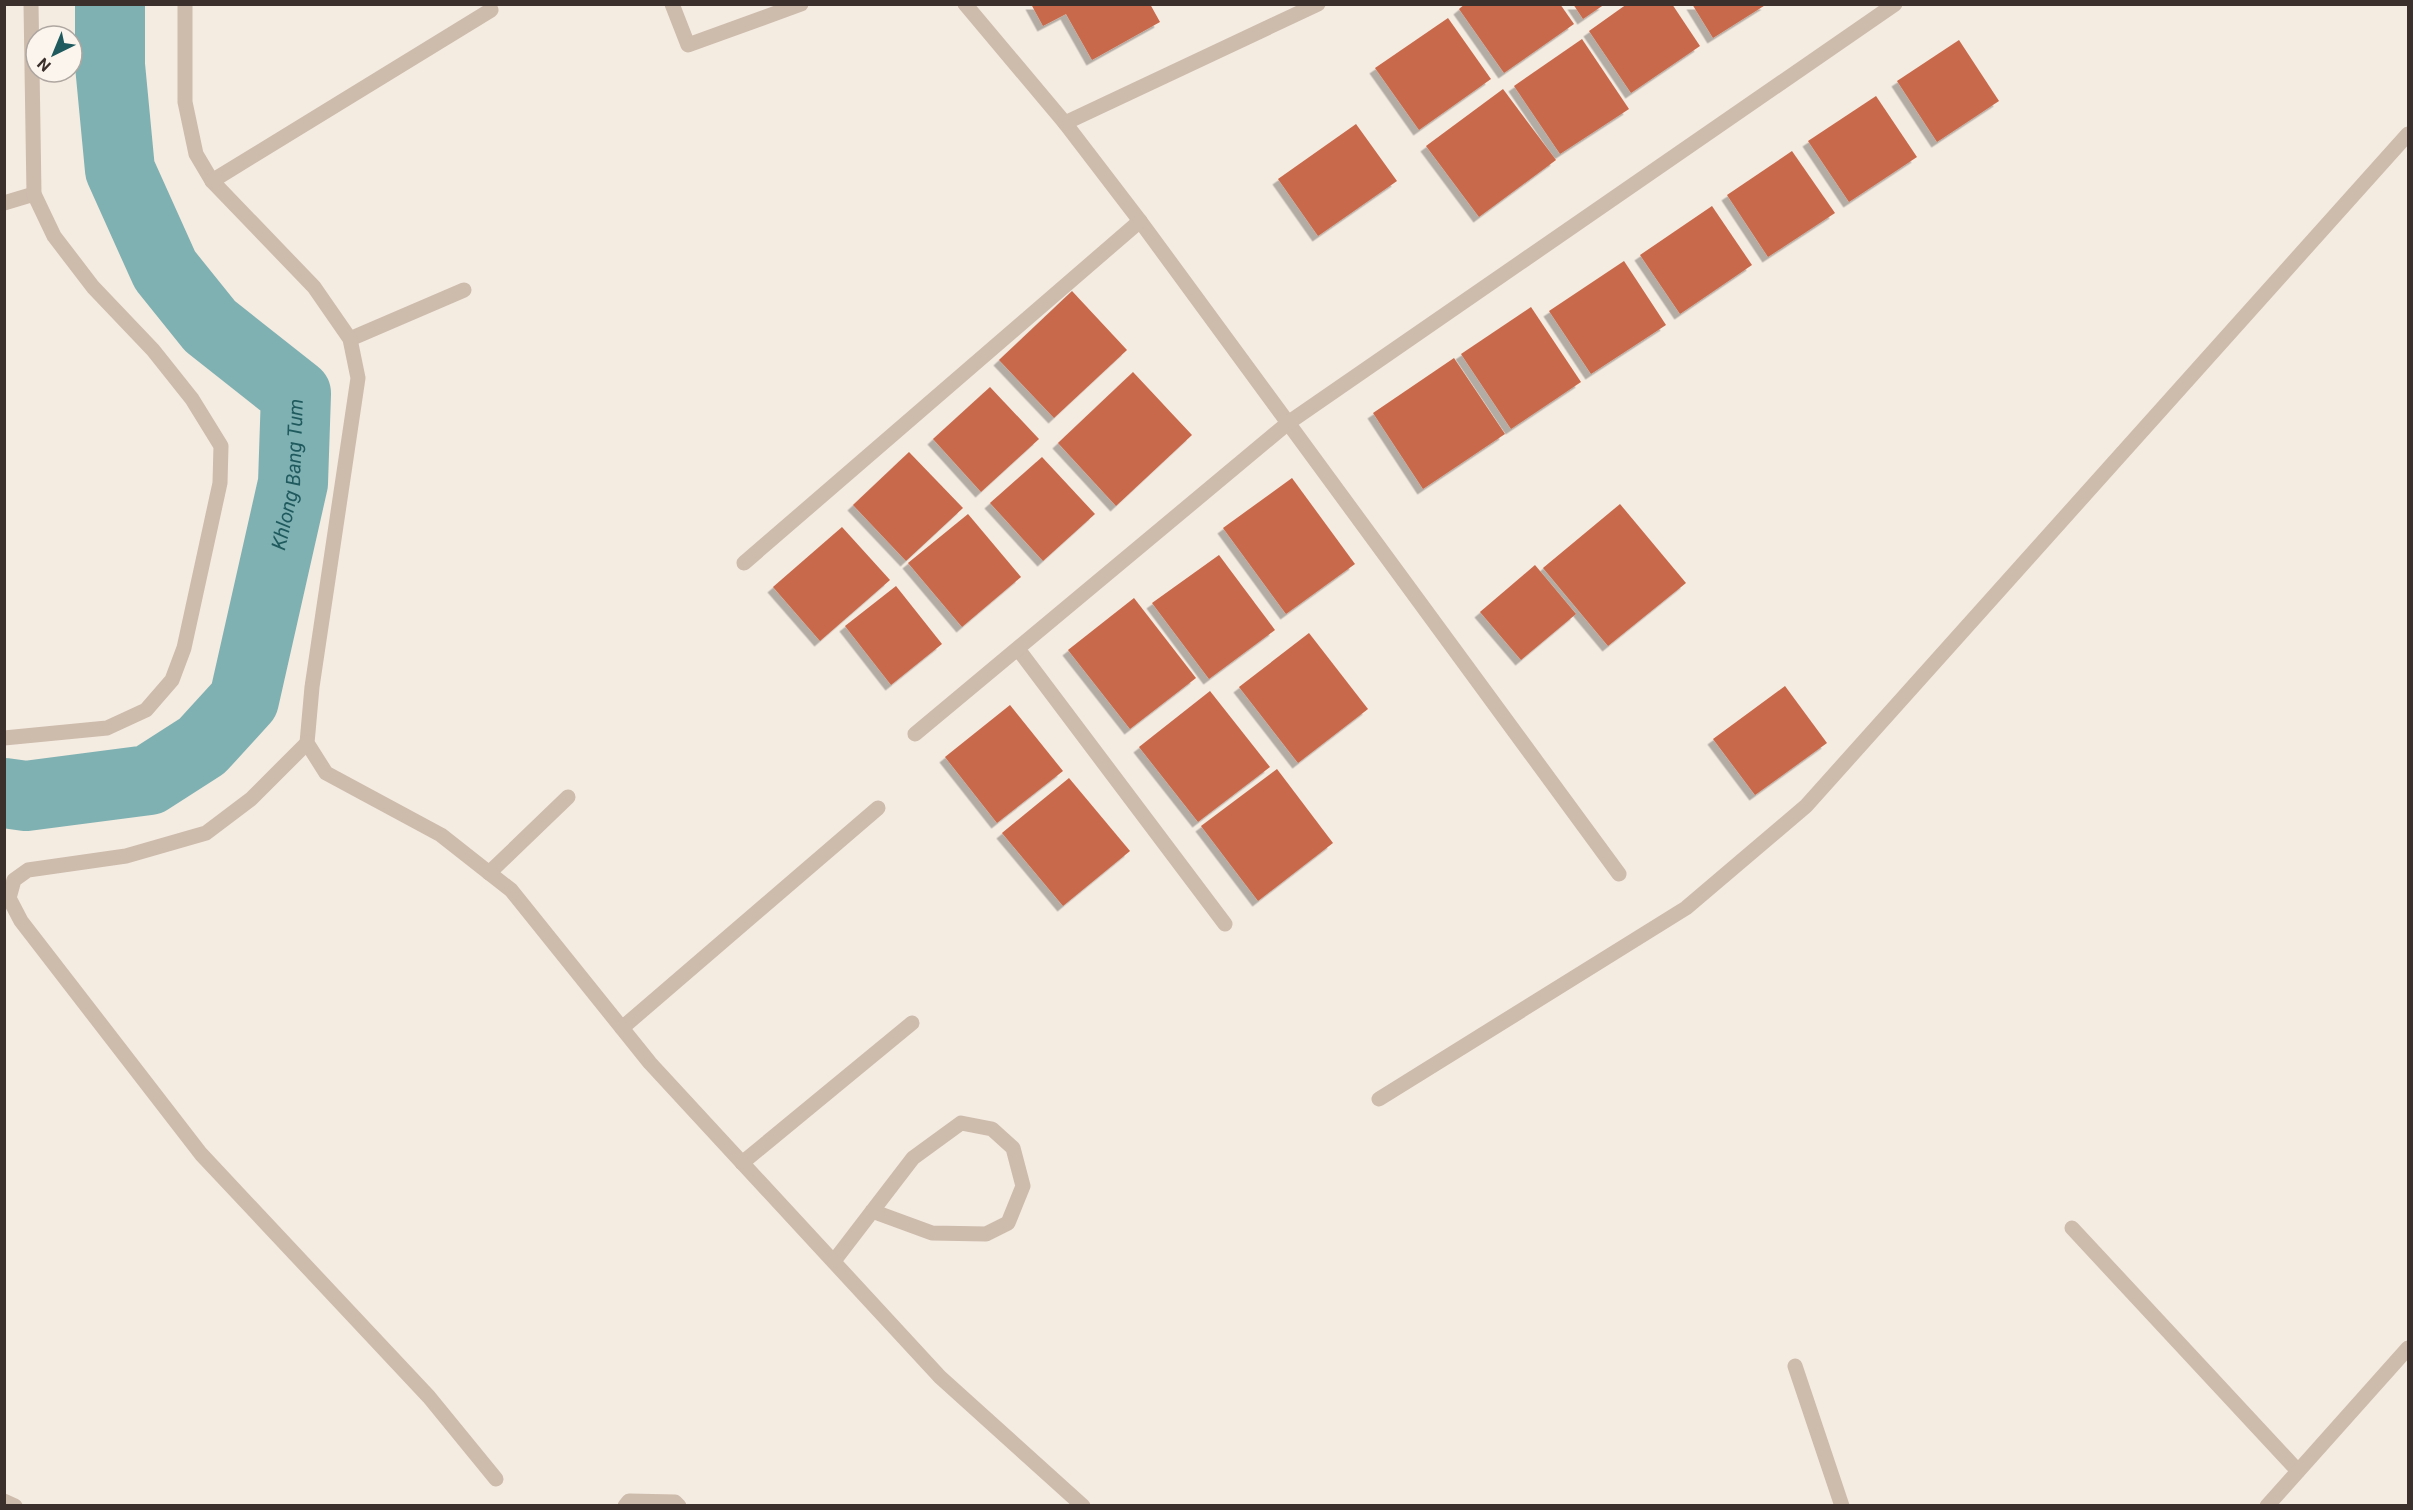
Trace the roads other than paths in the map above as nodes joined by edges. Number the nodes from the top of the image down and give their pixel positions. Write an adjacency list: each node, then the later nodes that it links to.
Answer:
1 (31, 4): 12 (street)
2 (185, 4): 11 (street)
3 (672, 4): 4 (street)
4 (801, 4)
5 (965, 4): 9 (street)
6 (1318, 4): 9 (street)
7 (1895, 4): 17 (street)
8 (490, 10): 11 (street)
9 (1065, 123): 14 (street)
10 (2409, 134): 30 (street)
11 (212, 180): 16 (street)
12 (34, 194): 13 (street); 21 (street)
13 (4, 203)
14 (1140, 221): 17 (street); 18 (street)
15 (464, 290): 16 (street)
16 (350, 339): 22 (street)
17 (1287, 423): 19 (street); 26 (street)
18 (744, 563)
19 (1018, 649): 20 (street); 27 (street)
20 (915, 734)
21 (4, 738)
22 (307, 743): 25 (street); 38 (street)
23 (568, 797): 25 (street)
24 (878, 808): 29 (street)
25 (489, 873): 29 (street)
26 (1619, 874)
27 (1225, 924)
28 (912, 1023): 31 (street)
29 (622, 1028): 31 (street)
30 (1379, 1099)
31 (742, 1162): 34 (street)
32 (872, 1211): 32 (street); 34 (street)
33 (2072, 1228): 37 (street)
34 (834, 1261): 43 (street)
35 (2409, 1348): 37 (street)
36 (1795, 1366): 44 (street)
37 (2298, 1471): 45 (street)
38 (496, 1479)
39 (4, 1501): 40 (street)
40 (15, 1506)
41 (625, 1506): 42 (street)
42 (679, 1506)
43 (1083, 1506)
44 (1842, 1506)
45 (2266, 1506)

